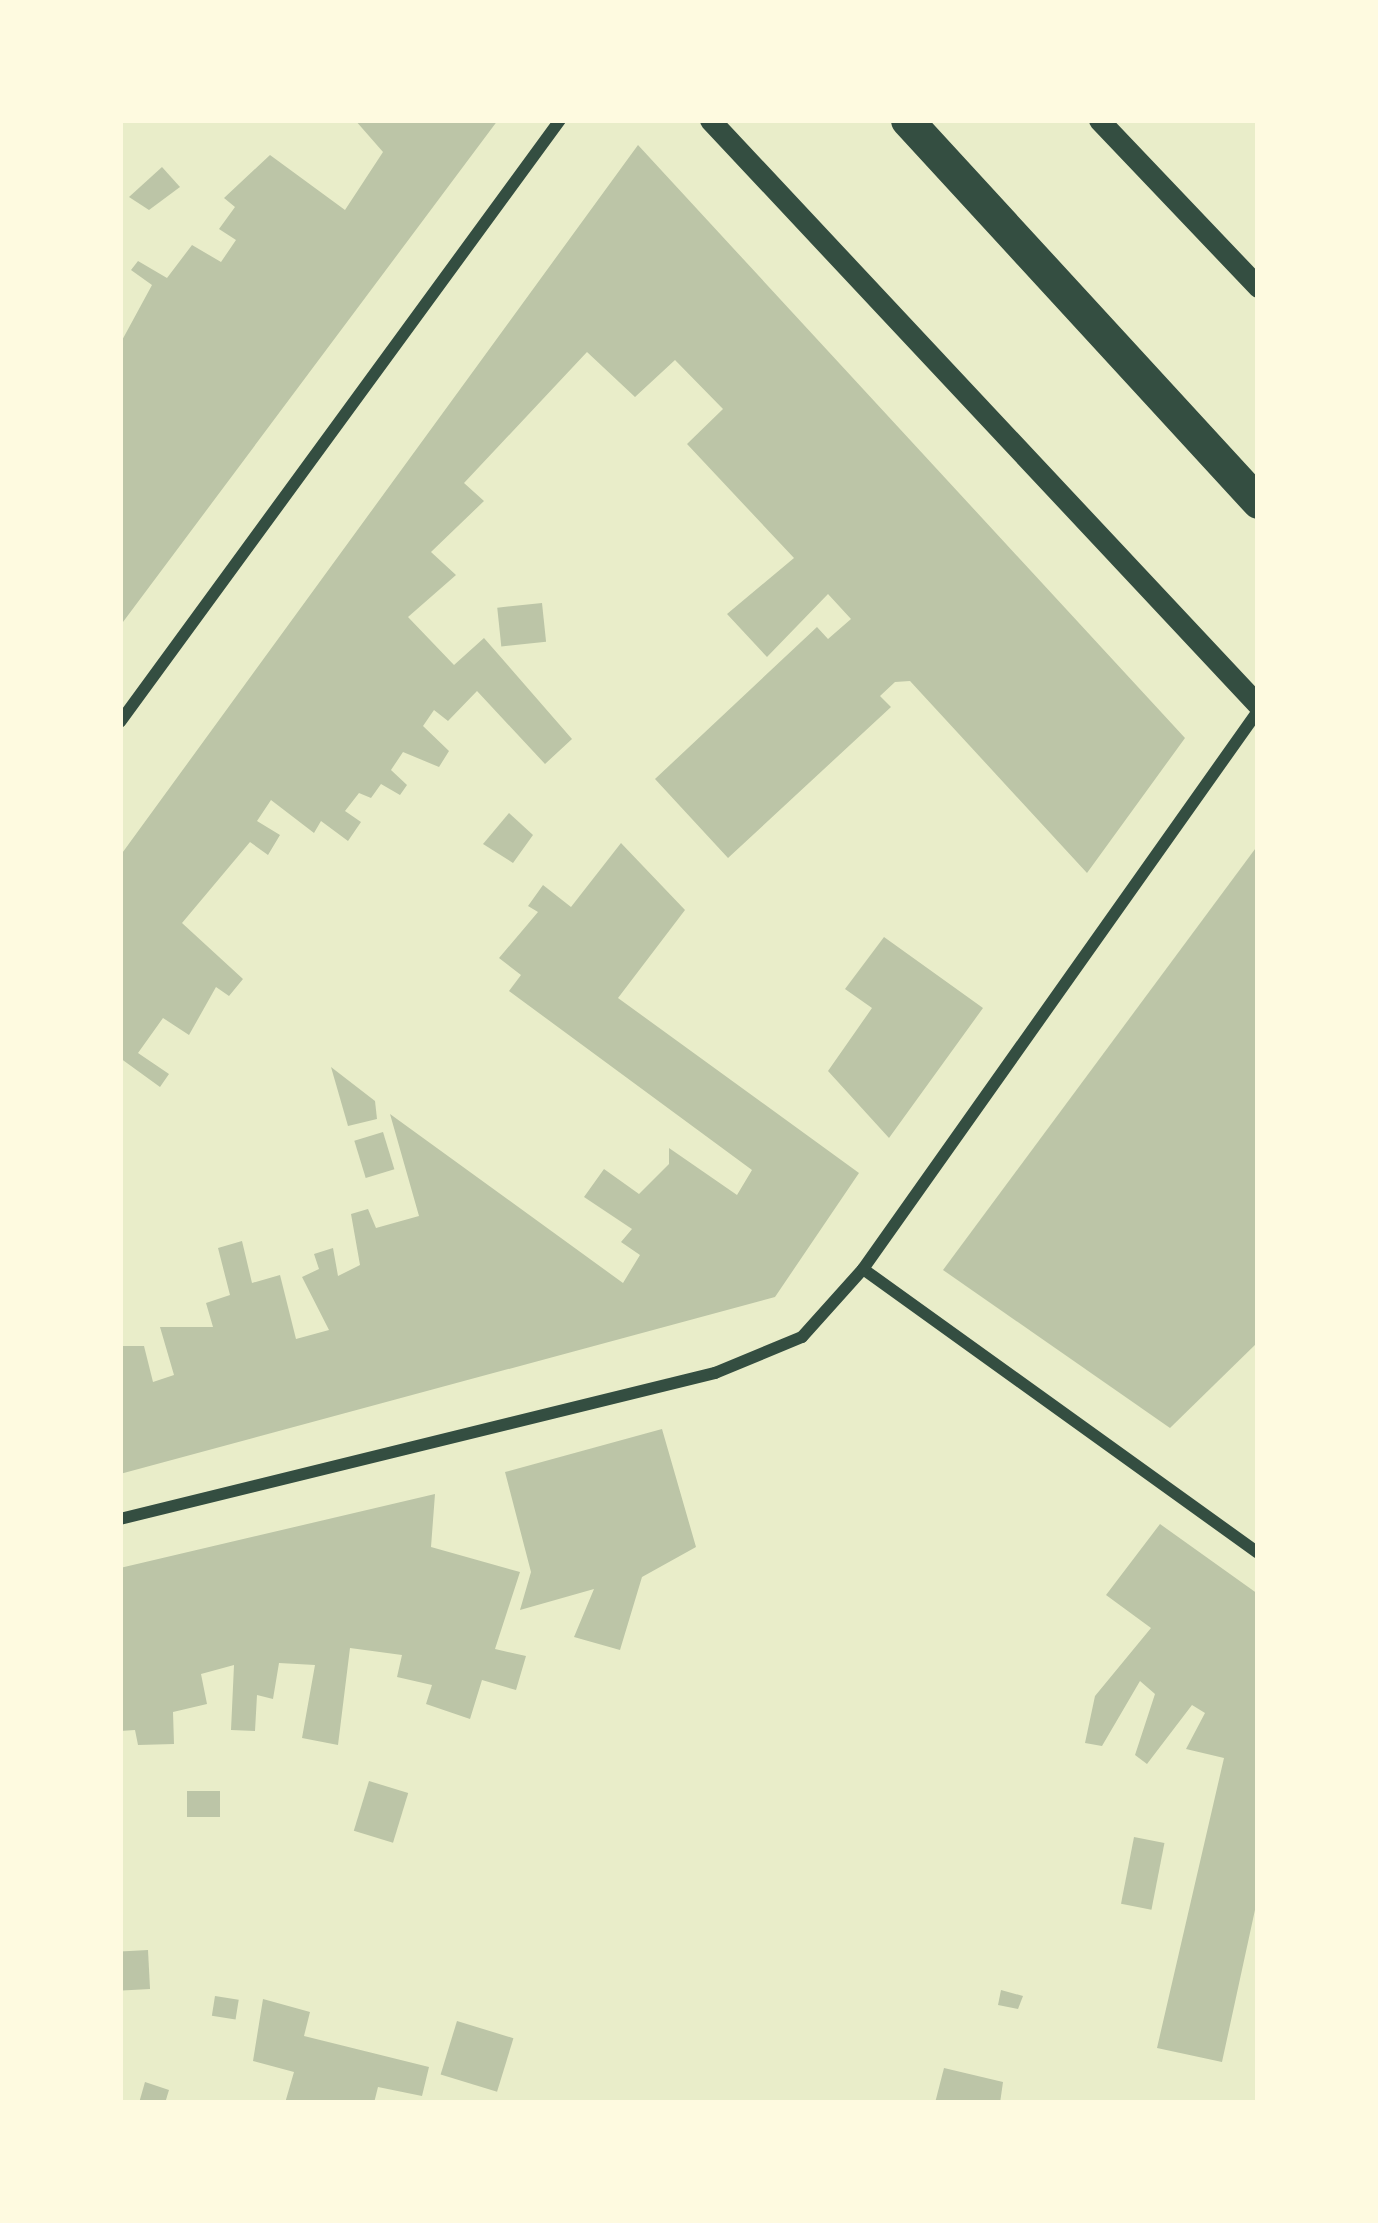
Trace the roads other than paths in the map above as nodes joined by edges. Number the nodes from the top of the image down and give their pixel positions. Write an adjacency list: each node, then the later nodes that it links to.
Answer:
1 (560, 120): 8 (street)
2 (710, 120): 7 (street)
3 (907, 120): 6 (highway)
4 (1099, 120): 5 (street)
5 (1258, 287)
6 (1258, 502)
7 (1258, 708): 9 (street)
8 (120, 722)
9 (863, 1269): 10 (street); 11 (street)
10 (120, 1520)
11 (1258, 1553)

